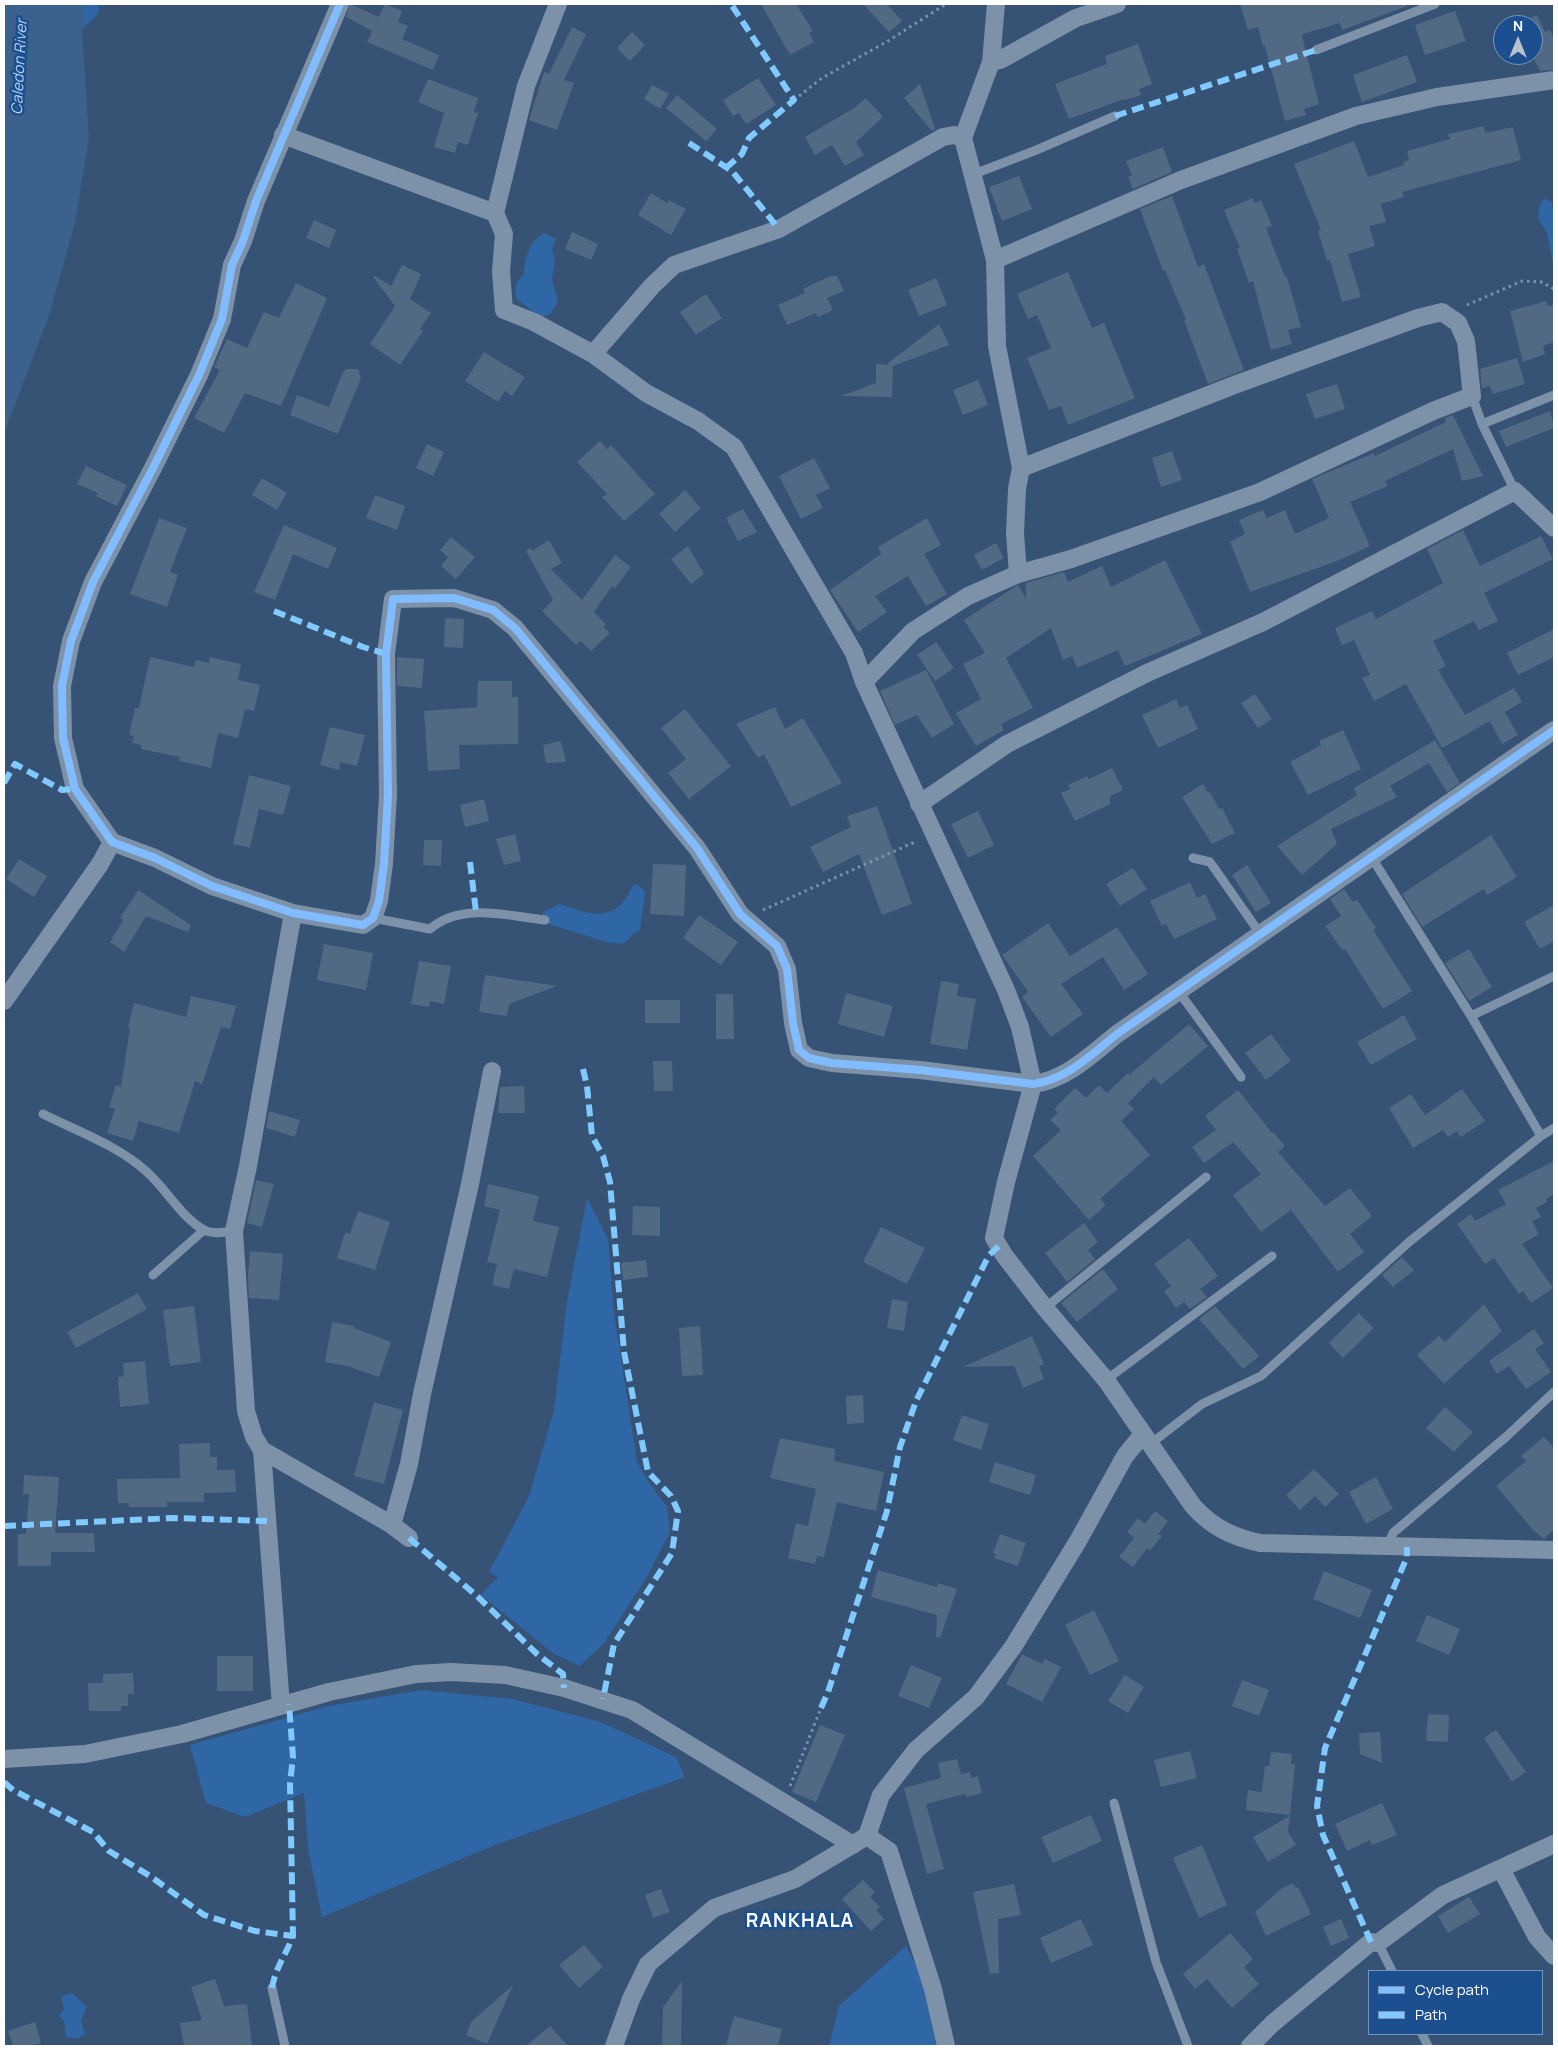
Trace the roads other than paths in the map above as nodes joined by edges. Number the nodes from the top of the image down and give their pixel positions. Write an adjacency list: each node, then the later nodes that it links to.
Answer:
1 (340, 4): 10 (street)
2 (558, 4): 13 (street)
3 (996, 4): 7 (street)
4 (1117, 4): 7 (street)
5 (1434, 4): 6 (lane)
6 (1316, 50)
7 (992, 62): 11 (street)
8 (1554, 80): 14 (street)
9 (1115, 116): 12 (lane)
10 (283, 135): 13 (street); 26 (street)
11 (963, 138): 12 (street); 15 (street)
12 (974, 174): 14 (street)
13 (494, 213): 15 (street)
14 (995, 260): 19 (street)
15 (593, 354): 23 (street)
16 (1554, 395): 18 (lane)
17 (1472, 396): 18 (lane); 19 (street); 22 (street)
18 (1482, 424): 20 (lane)
19 (1021, 468): 22 (street)
20 (1515, 491): 21 (street); 25 (street)
21 (1554, 528)
22 (1018, 574): 23 (street)
23 (864, 682): 25 (street)
24 (1554, 730): 28 (street)
25 (919, 804): 39 (street)
26 (112, 842): 29 (street); 35 (street)
27 (1193, 858): 32 (lane)
28 (1372, 858): 32 (street); 36 (lane)
29 (293, 913): 30 (street); 45 (street)
30 (373, 918): 31 (lane); 39 (street)
31 (545, 920)
32 (1262, 934): 34 (street)
33 (1554, 976): 36 (lane)
34 (1180, 992): 38 (lane); 39 (street)
35 (4, 1001)
36 (1471, 1016): 42 (lane)
37 (492, 1071): 53 (street)
38 (1241, 1076)
39 (1033, 1084): 48 (street)
40 (43, 1114): 44 (lane)
41 (1554, 1128): 42 (lane)
42 (1540, 1136): 51 (lane)
43 (1206, 1177): 48 (lane)
44 (204, 1230): 45 (lane); 47 (lane)
45 (234, 1231): 52 (street)
46 (1272, 1256): 49 (lane)
47 (152, 1275)
48 (1045, 1308): 49 (street)
49 (1106, 1380): 51 (street)
50 (1554, 1392): 55 (lane)
51 (1146, 1440): 55 (street); 60 (street)
52 (262, 1450): 53 (street); 57 (street)
53 (392, 1525): 54 (street)
54 (409, 1538)
55 (1387, 1548): 56 (street)
56 (1554, 1550)
57 (281, 1706): 58 (street); 60 (street)
58 (4, 1759)
59 (1114, 1803): 70 (lane)
60 (860, 1841): 68 (street); 69 (street)
61 (1554, 1844): 62 (street)
62 (1501, 1869): 63 (street); 64 (street)
63 (1378, 1943): 65 (lane); 71 (street)
64 (1554, 1956)
65 (1392, 1970)
66 (272, 1988): 67 (lane)
67 (285, 2046)
68 (614, 2046)
69 (946, 2046)
70 (1188, 2046)
71 (1250, 2046)

